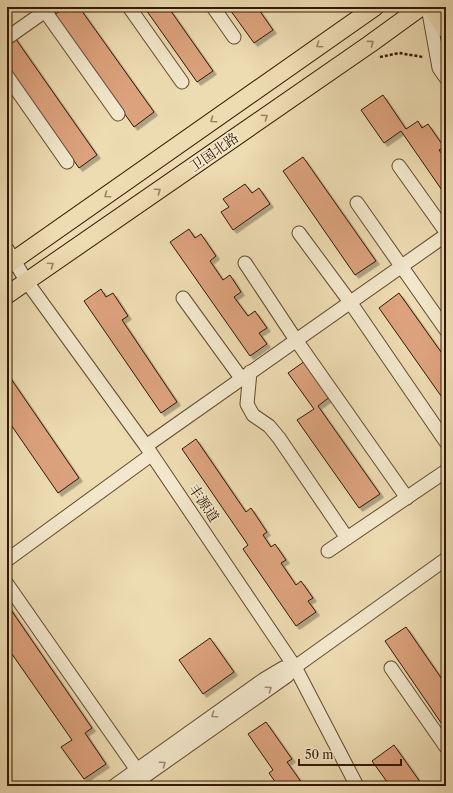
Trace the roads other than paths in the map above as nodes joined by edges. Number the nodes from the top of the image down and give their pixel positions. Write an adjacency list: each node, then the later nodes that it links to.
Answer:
1 (129, 7): 12 (street)
2 (213, 7): 9 (street)
3 (375, 7): 20 (main road, 卫国北路, one-way to 20)
4 (421, 7): 23 (main road, 卫国北路, one-way to 4)
5 (429, 7): 7 (main road); 10 (street)
6 (46, 8): 8 (street); 13 (street)
7 (446, 30)
8 (7, 38)
9 (234, 38)
10 (442, 73)
11 (7, 76): 14 (street)
12 (182, 82)
13 (118, 114)
14 (67, 162)
15 (399, 166): 17 (street)
16 (357, 203): 22 (street)
17 (446, 232)
18 (299, 233): 26 (street)
19 (446, 235): 22 (street)
20 (10, 258): 23 (street, 丰源道)
21 (245, 263): 28 (street)
22 (401, 266): 26 (street); 27 (street)
23 (27, 282): 24 (main road, 卫国北路); 31 (street, 丰源道)
24 (7, 295)
25 (183, 298): 29 (street)
26 (350, 302): 28 (street); 30 (street)
27 (446, 330)
28 (296, 340): 29 (street); 33 (street)
29 (245, 375): 31 (street); 34 (street)
30 (446, 442)
31 (148, 450): 37 (street); 39 (street, 丰源道)
32 (446, 471): 33 (street)
33 (407, 498): 34 (street)
34 (347, 538): 35 (street)
35 (328, 551)
36 (446, 559): 39 (street)
37 (7, 560)
38 (7, 584): 42 (street)
39 (295, 666): 42 (street, one-way to 42); 44 (street, one-way to 39); 45 (street, 丰源道)
40 (391, 668): 41 (street)
41 (446, 747)
42 (137, 770): 43 (street)
43 (114, 786)
44 (131, 786)
45 (357, 786)

